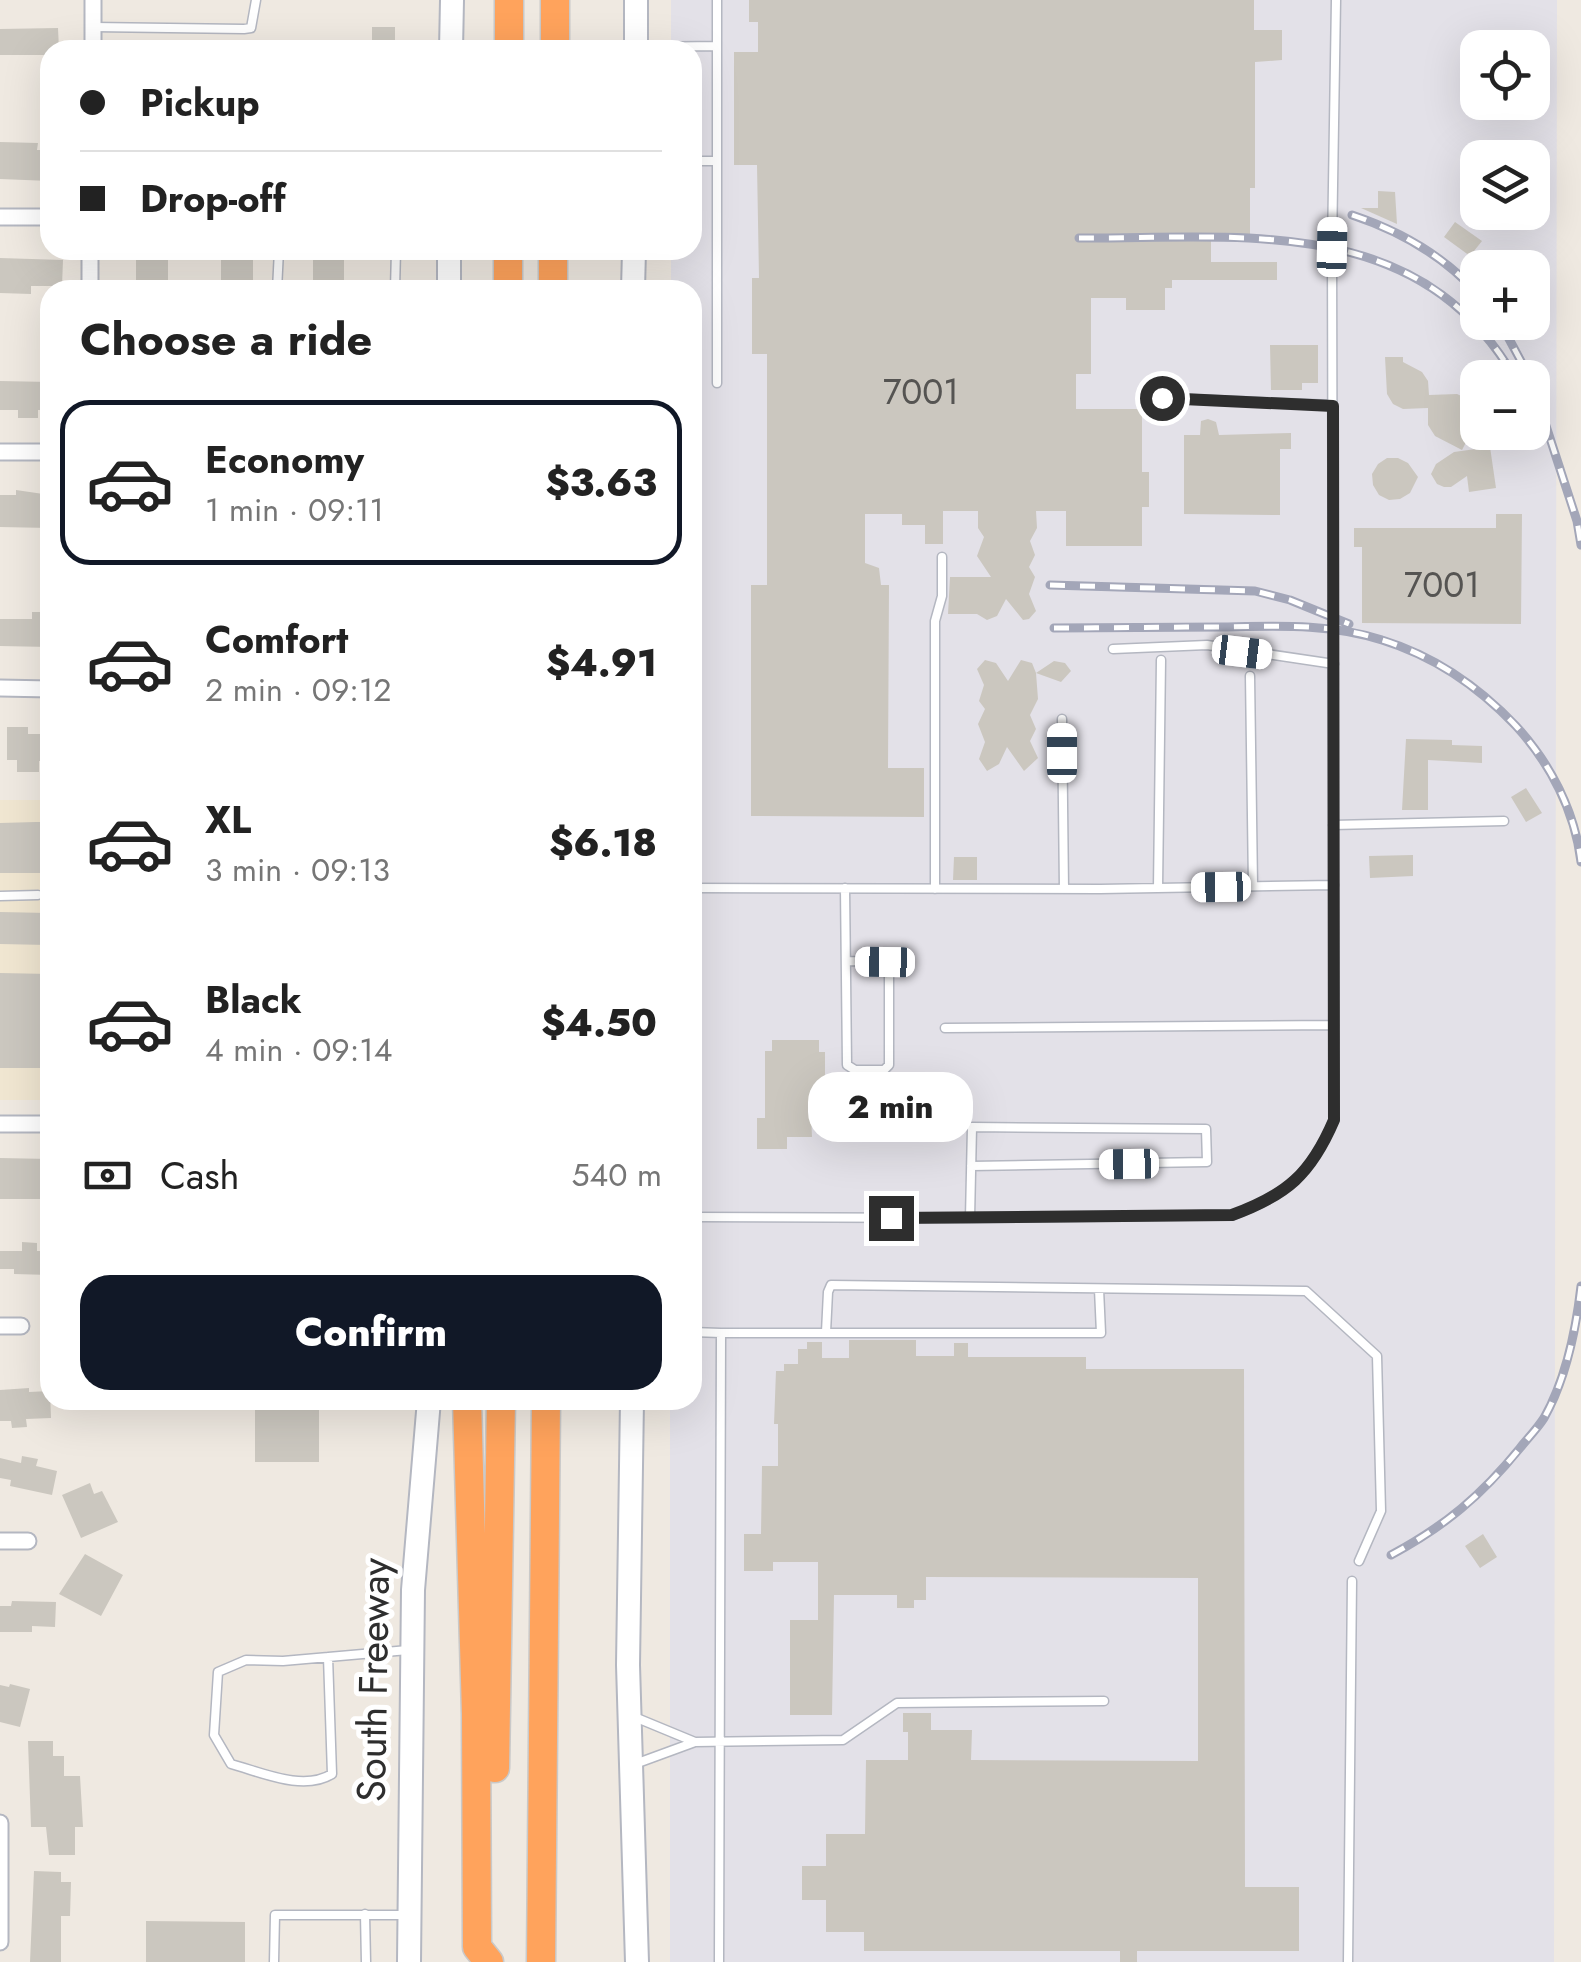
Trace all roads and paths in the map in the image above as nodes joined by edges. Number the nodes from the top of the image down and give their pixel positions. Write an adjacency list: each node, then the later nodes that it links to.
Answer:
1 (94, 0): 9 (street)
2 (256, 0): 9 (lane)
3 (452, 0): 11 (main road)
4 (509, 0): 12 (highway)
5 (555, 0): 13 (highway)
6 (636, 0): 14 (main road)
7 (716, 0): 16 (lane)
8 (1336, 0): 23 (lane)
9 (93, 27): 10 (street)
10 (93, 40)
11 (451, 40)
12 (509, 40)
13 (555, 40)
14 (636, 40)
15 (702, 46): 16 (lane)
16 (717, 46): 18 (lane)
17 (702, 161): 18 (lane)
18 (717, 161): 21 (lane)
19 (0, 217): 20 (street)
20 (40, 217)
21 (718, 383)
22 (1162, 398): 23 (lane)
23 (1333, 406): 29 (lane)
24 (0, 452): 25 (street)
25 (40, 452)
26 (942, 557): 41 (lane)
27 (1113, 649): 29 (lane)
28 (1161, 660): 40 (lane)
29 (1334, 664): 35 (lane)
30 (1250, 676): 37 (lane)
31 (0, 688): 32 (street)
32 (40, 688)
33 (1062, 719): 42 (lane)
34 (1504, 821): 35 (lane)
35 (1333, 824): 36 (lane)
36 (1334, 885): 37 (lane); 46 (lane)
37 (1252, 886): 40 (lane)
38 (702, 888): 39 (lane)
39 (845, 888): 41 (lane); 45 (lane)
40 (1158, 888): 42 (lane)
41 (935, 889): 42 (lane)
42 (1064, 889)
43 (38, 895): 44 (lane)
44 (0, 896)
45 (846, 961): 45 (lane)
46 (1334, 1025): 47 (lane); 52 (lane)
47 (945, 1028)
48 (0, 1124): 49 (street)
49 (40, 1124)
50 (972, 1166): 50 (lane); 52 (lane)
51 (702, 1217): 52 (lane)
52 (970, 1218)
53 (1099, 1288): 57 (lane); 57 (lane); 68 (lane)
54 (0, 1326): 55 (street)
55 (21, 1326)
56 (702, 1332): 58 (lane)
57 (826, 1332): 58 (lane)
58 (721, 1333): 74 (lane)
59 (428, 1410): 70 (main road, South Freeway)
60 (467, 1410): 84 (highway)
61 (501, 1410): 84 (highway)
62 (546, 1410): 65 (highway)
63 (553, 1410): 65 (highway)
64 (632, 1410): 73 (main road)
65 (546, 1454): 85 (highway)
66 (28, 1540): 67 (street)
67 (0, 1541)
68 (1359, 1560)
69 (1352, 1581): 88 (lane)
70 (412, 1649): 71 (lane); 79 (main road, South Freeway)
71 (328, 1657): 71 (lane)
72 (1104, 1702): 74 (lane)
73 (630, 1715): 75 (lane); 76 (main road)
74 (721, 1741): 75 (lane); 87 (lane)
75 (695, 1742): 76 (lane)
76 (631, 1766): 86 (main road)
77 (0, 1823): 80 (street)
78 (365, 1914): 79 (lane); 81 (lane); 82 (lane)
79 (410, 1915): 83 (main road, South Freeway)
80 (0, 1942)
81 (274, 1962)
82 (366, 1962)
83 (408, 1962)
84 (492, 1962)
85 (541, 1962)
86 (637, 1962)
87 (719, 1962)
88 (1348, 1962)

